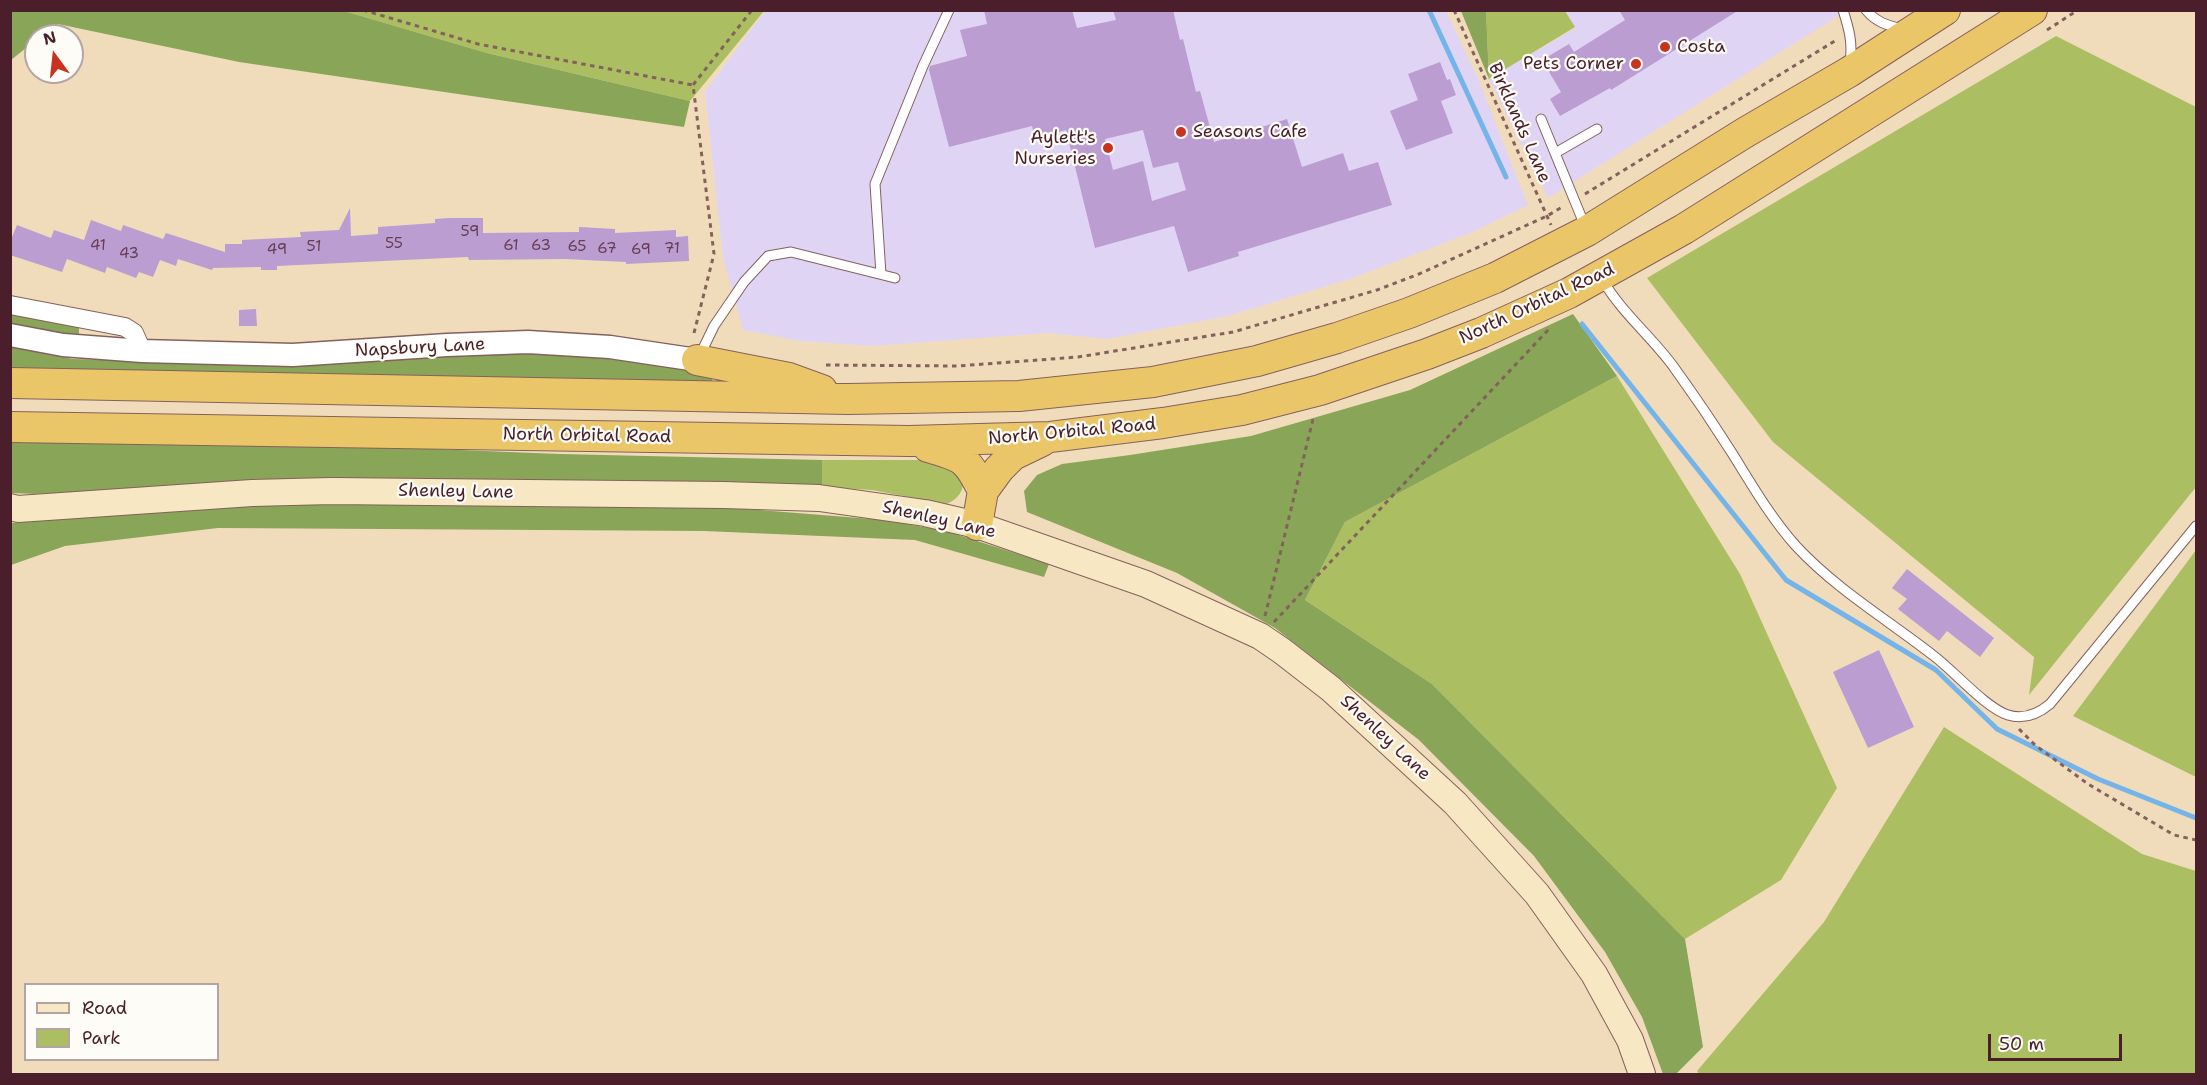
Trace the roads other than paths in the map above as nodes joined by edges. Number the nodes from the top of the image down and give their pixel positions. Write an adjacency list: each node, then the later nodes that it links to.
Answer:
1 (949, 10): 12 (lane)
2 (1843, 10): 7 (lane)
3 (1866, 10): 6 (lane)
4 (1945, 10): 6 (highway)
5 (2032, 10): 13 (highway, North Orbital Road)
6 (1913, 30): 7 (highway)
7 (1849, 72): 11 (highway)
8 (1541, 119): 10 (lane)
9 (1597, 129): 10 (lane)
10 (1557, 152): 11 (lane)
11 (1587, 231): 20 (highway)
12 (881, 274): 14 (lane); 18 (lane)
13 (1600, 276): 22 (highway, North Orbital Road); 27 (lane)
14 (895, 278)
15 (10, 305): 17 (street)
16 (10, 335): 17 (street, Napsbury Lane)
17 (142, 351): 18 (street, Napsbury Lane)
18 (693, 359): 20 (highway)
19 (10, 383): 20 (highway)
20 (848, 399)
21 (10, 427): 23 (highway, North Orbital Road)
22 (1050, 437): 23 (highway, North Orbital Road); 24 (highway)
23 (909, 441): 24 (highway)
24 (983, 491): 26 (highway)
25 (10, 507): 26 (main road, Shenley Lane)
26 (977, 525): 28 (main road, Shenley Lane)
27 (2196, 526)
28 (1642, 1074)

